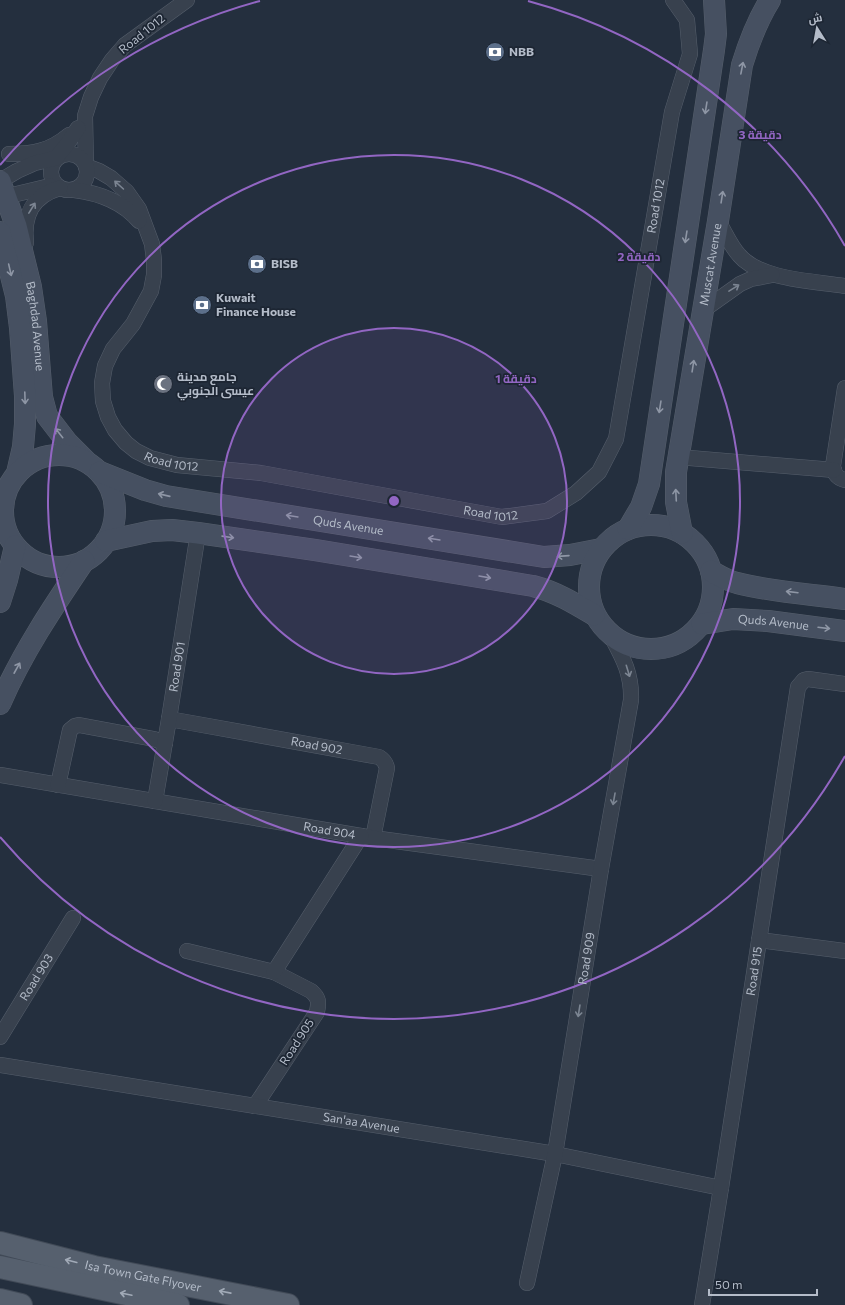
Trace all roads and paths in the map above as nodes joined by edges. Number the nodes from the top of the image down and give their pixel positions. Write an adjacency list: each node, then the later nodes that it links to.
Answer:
1 (186, 0): 5 (street, Road 1012)
2 (673, 0): 13 (street, Road 1012)
3 (714, 0): 25 (main road, one-way to 25)
4 (770, 0): 12 (main road, Muscat Avenue, one-way to 4)
5 (81, 122): 6 (street); 7 (street); 9 (street, Road 1012)
6 (4, 153): 8 (street)
7 (56, 158): 8 (street); 9 (street); 10 (street)
8 (35, 163): 11 (street)
9 (86, 166): 10 (street); 13 (street, Road 1012, one-way to 9)
10 (63, 188): 11 (street); 13 (street); 17 (street, one-way to 10)
11 (2, 192): 17 (main road, Baghdad Avenue)
12 (718, 221): 15 (street); 18 (main road, Muscat Avenue)
13 (146, 229)
14 (0, 232): 22 (main road, Baghdad Avenue, one-way to 22)
15 (772, 275): 16 (street); 18 (street, one-way to 15)
16 (845, 286)
17 (31, 287): 21 (main road, Baghdad Avenue, one-way to 17)
18 (702, 311): 20 (main road, Muscat Avenue, one-way to 18)
19 (845, 388): 23 (street)
20 (678, 457): 23 (street); 27 (main road, Muscat Avenue, one-way to 20)
21 (93, 467): 22 (main road); 29 (main road); 30 (main road, Quds Avenue, one-way to 21)
22 (17, 473): 24 (main road)
23 (840, 475)
24 (2, 500): 28 (main road)
25 (628, 529): 27 (main road); 30 (main road)
26 (198, 532): 29 (main road); 35 (main road, one-way to 35); 41 (street, Road 901)
27 (682, 533): 32 (main road)
28 (7, 537): 31 (main road); 34 (main road)
29 (106, 541): 31 (main road)
30 (601, 549): 35 (main road)
31 (84, 561): 40 (main road, one-way to 31)
32 (712, 571): 33 (main road, one-way to 32); 36 (main road)
33 (845, 599)
34 (0, 602)
35 (594, 615): 38 (main road)
36 (702, 624): 37 (main road, Quds Avenue, one-way to 37); 38 (main road)
37 (845, 631)
38 (611, 636): 47 (street, Road 909, one-way to 47)
39 (845, 684): 49 (street, Road 915)
40 (0, 704)
41 (169, 719): 42 (street, Road 901); 46 (street, Road 902)
42 (165, 743): 44 (street); 45 (street, Road 901)
43 (0, 775): 44 (street, Road 904)
44 (58, 785): 45 (street, Road 904)
45 (155, 801): 46 (street, Road 904)
46 (367, 837): 47 (street, Road 904); 52 (street)
47 (601, 869): 56 (street, Road 909, one-way to 56)
48 (73, 918): 53 (street, Road 903)
49 (759, 940): 51 (street); 57 (street, Road 915)
50 (187, 951): 52 (street, Road 905)
51 (845, 951)
52 (274, 972): 55 (street, Road 905)
53 (0, 1037)
54 (0, 1065): 55 (street, San'aa Avenue)
55 (255, 1106): 56 (street, San'aa Avenue)
56 (555, 1154): 57 (street, San'aa Avenue); 60 (street, Road 909)
57 (722, 1188): 65 (street, Road 915)
58 (0, 1243): 64 (main road, Isa Town Gate Flyover, one-way to 58)
59 (0, 1267): 63 (main road, one-way to 59)
60 (527, 1283)
61 (0, 1300): 62 (main road)
62 (21, 1305)
63 (178, 1305)
64 (288, 1305)
65 (702, 1305)

